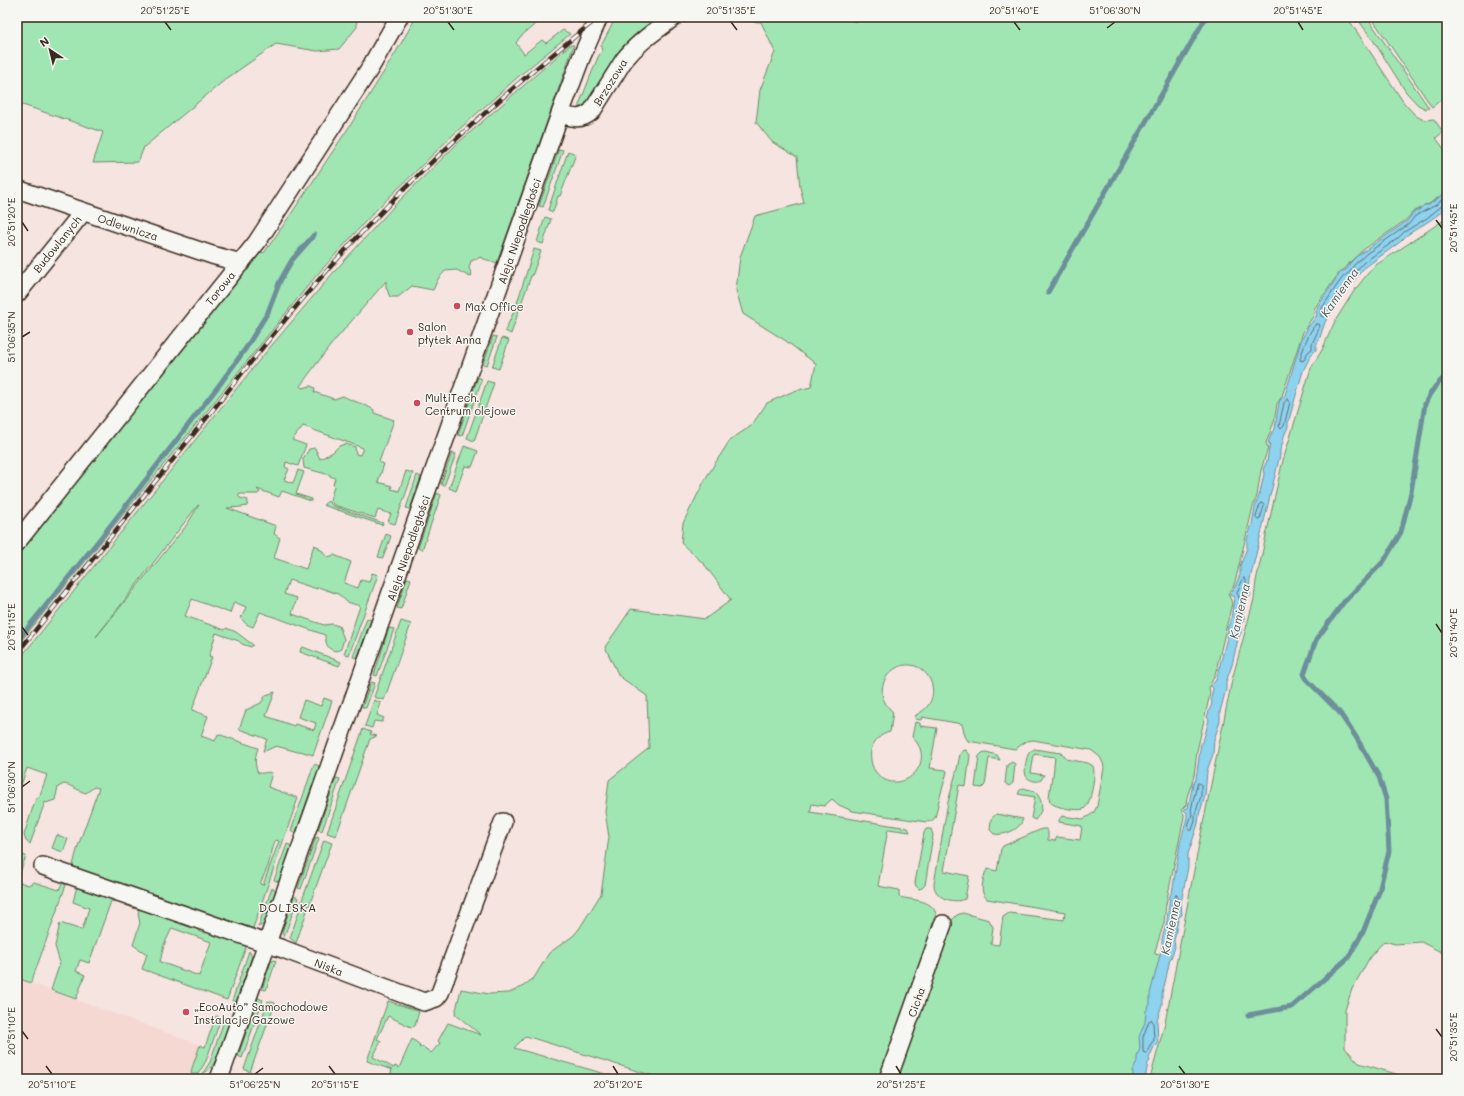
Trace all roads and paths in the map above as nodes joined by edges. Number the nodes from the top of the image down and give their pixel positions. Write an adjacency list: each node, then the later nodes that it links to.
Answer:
1 (399, 17): 7 (street, Torowa)
2 (599, 17): 4 (street, Aleja Niepodległości)
3 (674, 17): 4 (street, Brzozowa)
4 (560, 114): 13 (street, Aleja Niepodległości)
5 (17, 189): 6 (street, Odlewnicza)
6 (83, 212): 7 (street, Odlewnicza); 8 (street, Budowlanych)
7 (241, 263): 9 (street, Torowa)
8 (17, 294)
9 (17, 542)
10 (503, 822): 13 (street, Niska)
11 (43, 866): 13 (street, Niska)
12 (943, 924): 15 (street, Cicha)
13 (267, 944): 14 (street, Aleja Niepodległości)
14 (218, 1079)
15 (888, 1079)

